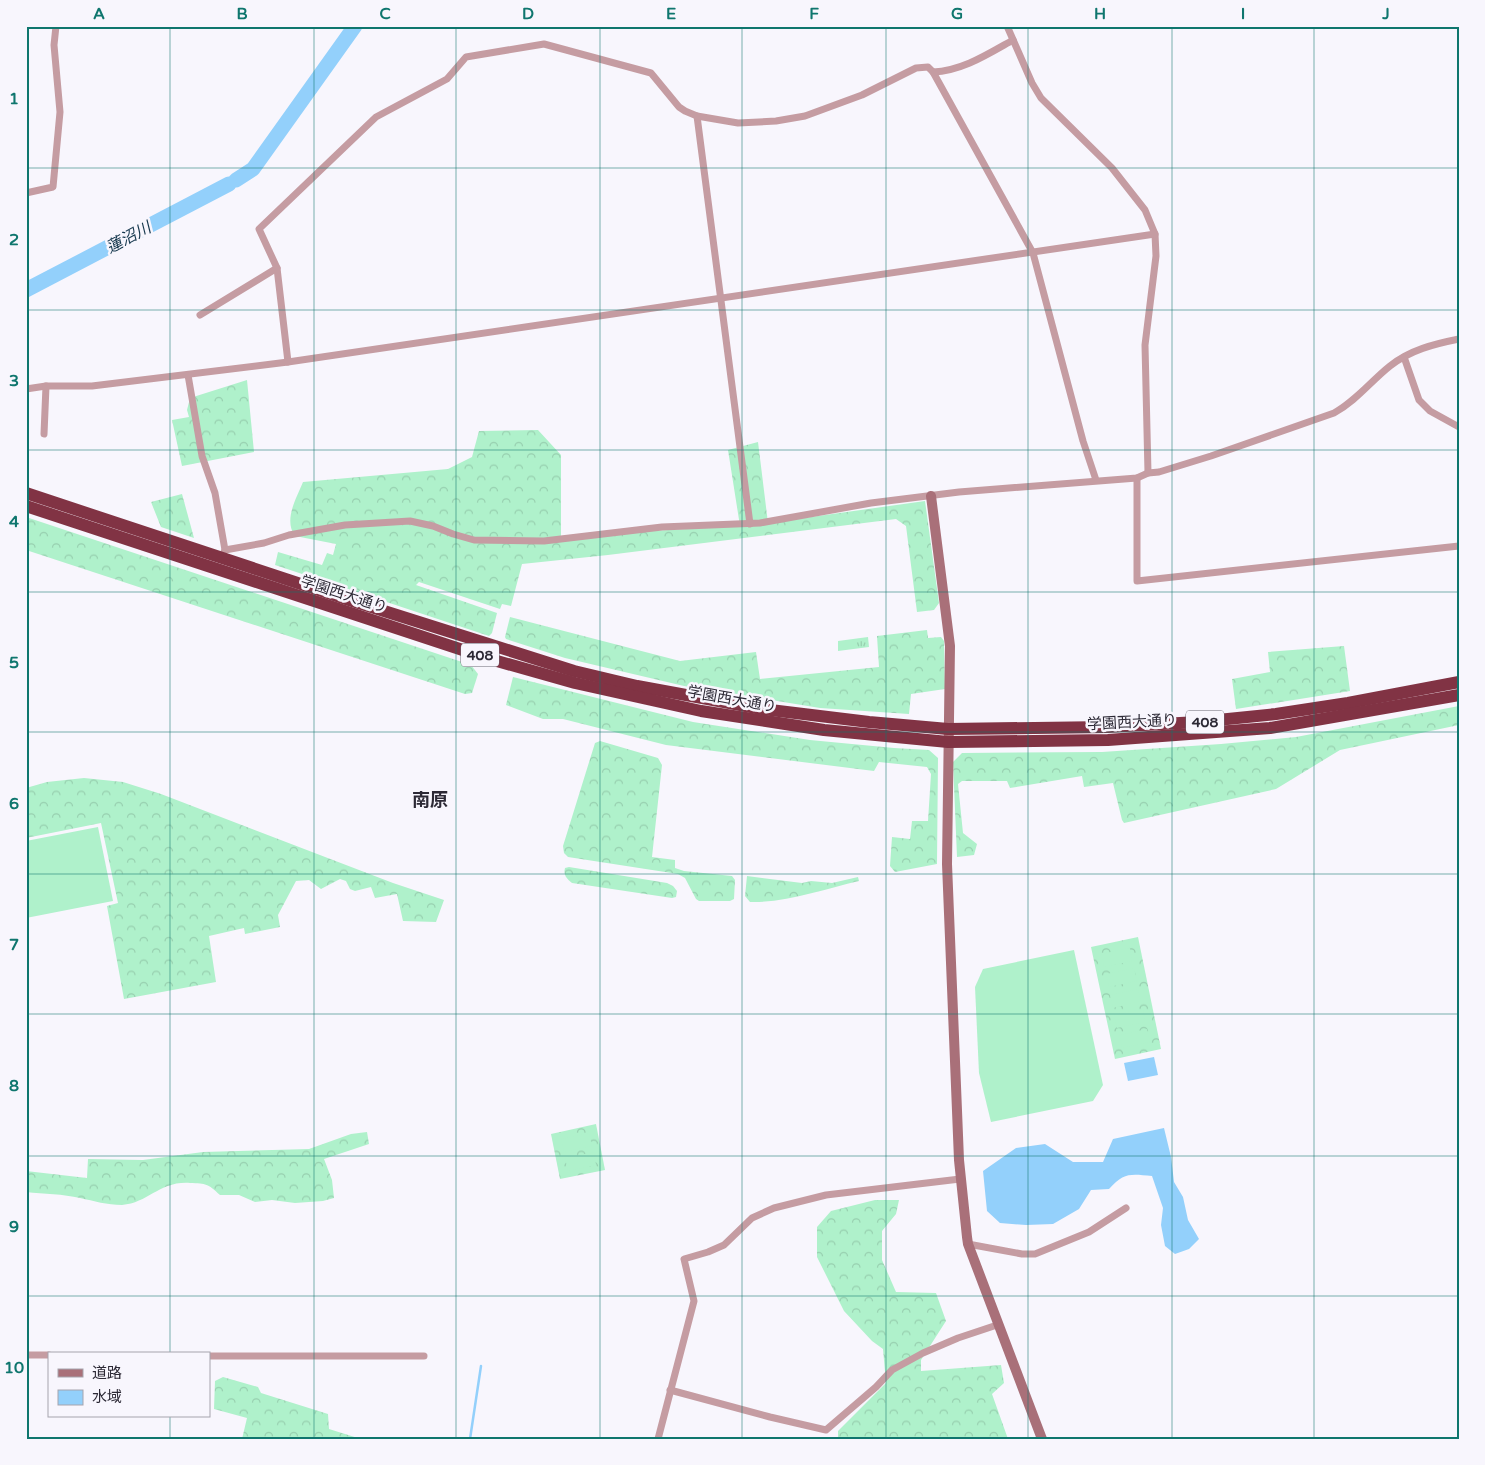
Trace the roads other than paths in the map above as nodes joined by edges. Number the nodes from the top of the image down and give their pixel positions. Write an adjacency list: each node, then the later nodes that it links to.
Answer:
1 (56, 26): 6 (street)
2 (1007, 26): 3 (street)
3 (1013, 40): 4 (street); 7 (street)
4 (933, 72): 5 (street); 8 (street)
5 (697, 116): 9 (street); 10 (street)
6 (26, 193)
7 (1155, 234): 8 (street); 20 (street)
8 (1033, 252): 10 (street); 22 (street)
9 (277, 268): 11 (street); 14 (street)
10 (722, 297): 14 (street); 26 (street)
11 (200, 315)
12 (1459, 339): 13 (street)
13 (1404, 357): 18 (street); 20 (street)
14 (288, 362): 15 (street)
15 (188, 375): 16 (street); 28 (street)
16 (46, 386): 17 (street); 19 (street)
17 (26, 389)
18 (1459, 428)
19 (44, 434)
20 (1148, 473): 21 (street)
21 (1137, 478): 22 (street); 27 (street)
22 (1096, 480): 24 (street)
23 (26, 493): 28 (highway, 学園西大通り / 408)
24 (931, 496): 26 (street); 31 (street)
25 (26, 506): 33 (highway, 学園西大通り / 408)
26 (750, 524): 28 (street)
27 (1459, 546)
28 (223, 554): 31 (highway, 学園西大通り / 408)
29 (1459, 682): 32 (highway, 学園西大通り / 408)
30 (1459, 695): 32 (highway, 学園西大通り / 408)
31 (948, 729): 32 (highway, 学園西大通り / 408); 33 (street)
32 (1194, 729): 33 (highway, 学園西大通り / 408)
33 (948, 742): 34 (street)
34 (960, 1179): 36 (street); 42 (street)
35 (1126, 1208): 36 (street)
36 (968, 1244): 37 (street)
37 (998, 1325): 42 (street); 44 (street)
38 (26, 1355): 39 (street)
39 (48, 1355)
40 (210, 1356): 41 (street)
41 (424, 1356)
42 (670, 1390): 43 (street)
43 (658, 1439)
44 (1042, 1439)

